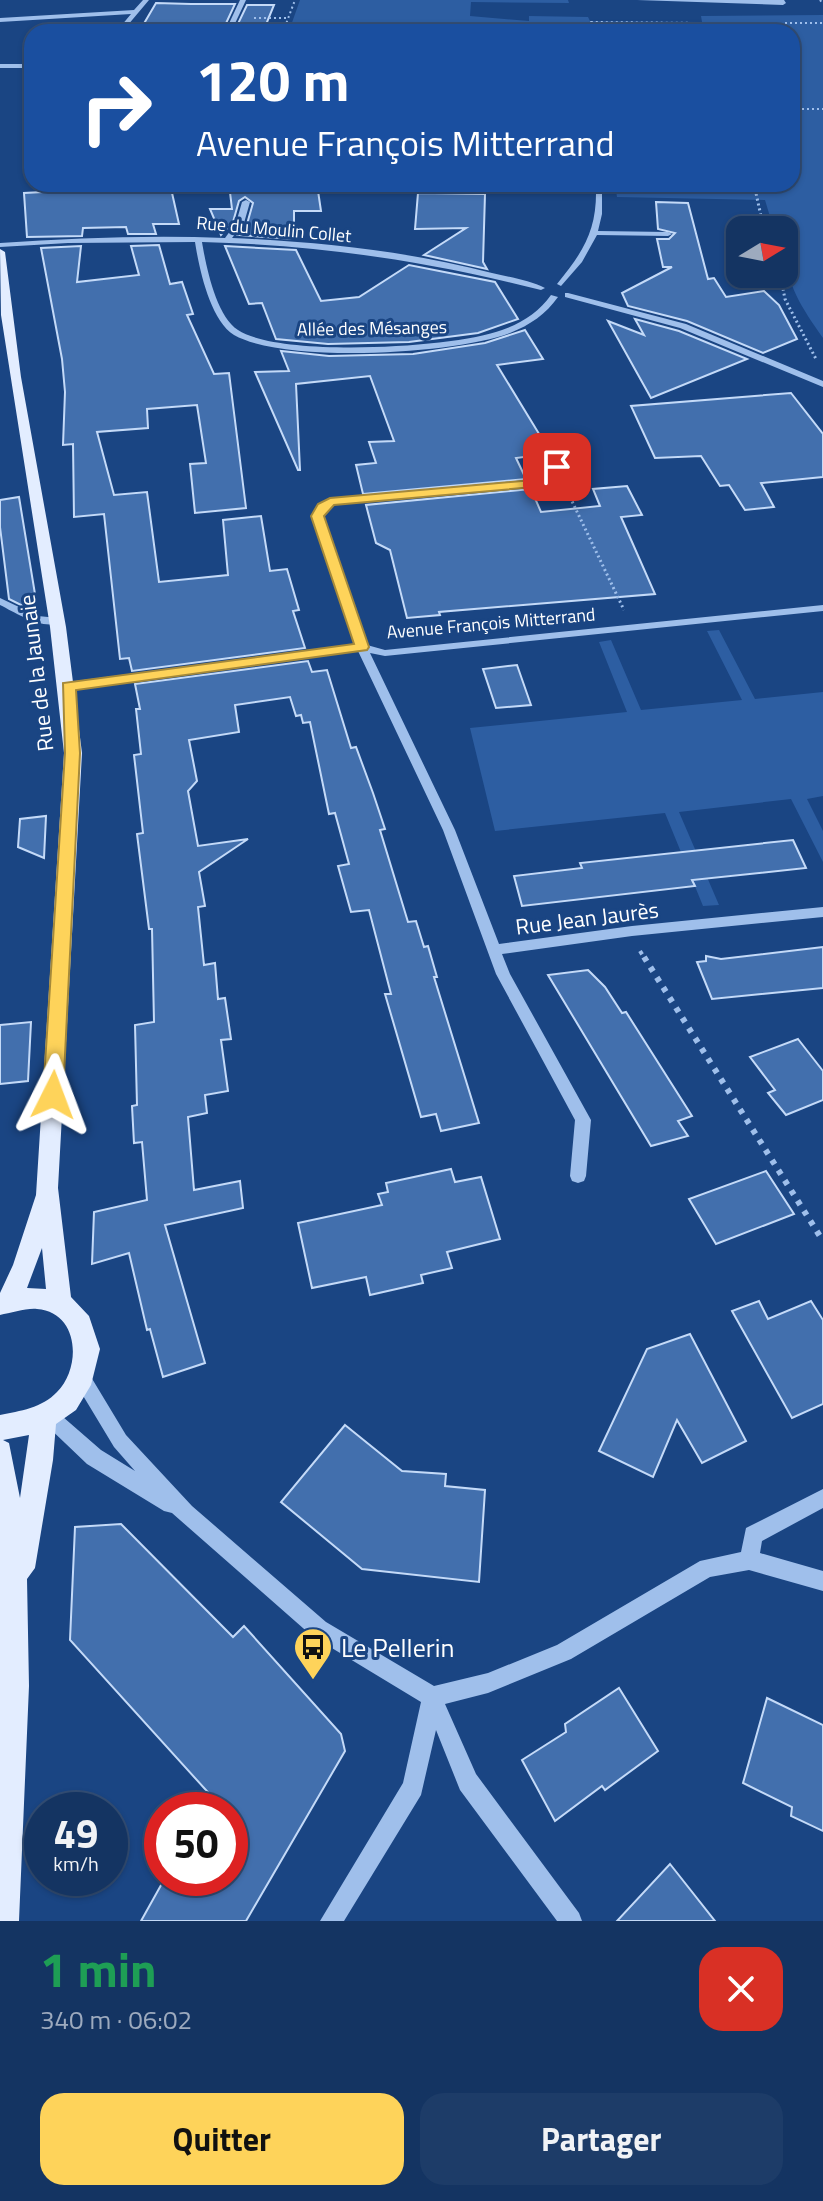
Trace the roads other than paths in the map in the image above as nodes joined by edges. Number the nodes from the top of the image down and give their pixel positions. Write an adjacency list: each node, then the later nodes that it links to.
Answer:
1 (146, 0): 5 (street)
2 (243, 0): 8 (street)
3 (640, 0): 4 (street)
4 (781, 0)
5 (136, 12): 6 (street); 7 (street)
6 (0, 20)
7 (126, 24)
8 (232, 24)
9 (0, 66): 10 (street)
10 (24, 66)
11 (599, 192): 13 (street)
12 (246, 202): 16 (street)
13 (595, 233): 14 (street); 19 (street)
14 (668, 234)
15 (198, 238): 16 (street, Rue du Moulin Collet); 17 (street, Rue du Moulin Collet); 22 (street, Allée des Mésanges)
16 (228, 239): 20 (street, Rue du Moulin Collet)
17 (0, 245)
18 (0, 252): 27 (main road, Rue de la Jaunaie)
19 (561, 284): 20 (street); 21 (street)
20 (541, 288): 22 (street)
21 (568, 295): 22 (street); 23 (street)
22 (554, 297)
23 (823, 384)
24 (557, 467): 28 (street, Rue Jean Jaurès)
25 (0, 601): 27 (street)
26 (823, 608): 28 (street, Avenue François Mitterrand)
27 (58, 621): 29 (main road, Rue de la Jaunaie)
28 (362, 647): 29 (street, Avenue François Mitterrand); 31 (street, Rue Jean Jaurès)
29 (68, 686): 33 (main road, Rue de la Jaunaie)
30 (823, 912): 31 (street, Rue Jean Jaurès)
31 (494, 950): 32 (street)
32 (578, 1176)
33 (47, 1188): 34 (main road, Rue de la Jaunaie); 35 (main road, Rue de la Jaunaie)
34 (5, 1302): 35 (main road)
35 (60, 1304): 36 (main road)
36 (82, 1378): 37 (main road); 41 (street)
37 (46, 1418): 38 (main road); 41 (street); 44 (main road)
38 (0, 1428)
39 (0, 1452): 44 (main road)
40 (823, 1498): 42 (street)
41 (185, 1513): 45 (street)
42 (749, 1560): 43 (street); 45 (street)
43 (823, 1581)
44 (16, 1599): 46 (main road)
45 (432, 1697): 47 (street); 48 (street)
46 (3, 1921)
47 (331, 1921)
48 (571, 1921)

